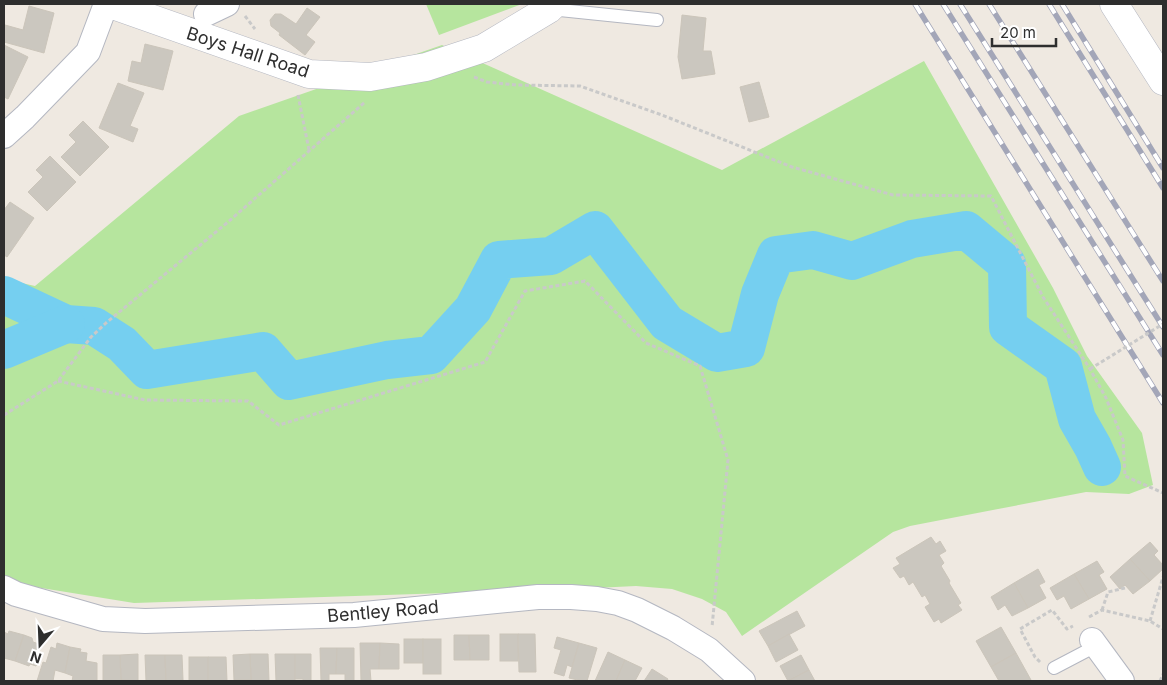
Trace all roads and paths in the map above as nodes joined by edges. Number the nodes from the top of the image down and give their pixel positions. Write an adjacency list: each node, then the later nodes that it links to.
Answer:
1 (108, 4): 3 (street, Boys Hall Road); 11 (street)
2 (1114, 4): 8 (street)
3 (552, 6): 6 (lane)
4 (236, 8): 5 (street, Boys Hall Road)
5 (206, 14)
6 (657, 20)
7 (472, 76): 14 (path)
8 (1163, 81)
9 (296, 86): 12 (path)
10 (371, 96): 12 (path)
11 (4, 136)
12 (309, 151): 15 (path)
13 (1163, 324): 14 (path, bridge)
14 (1090, 369): 17 (path)
15 (58, 382): 16 (path); 25 (path)
16 (4, 415)
17 (1163, 493)
18 (1163, 577): 22 (path)
19 (4, 588): 25 (street, Bentley Road)
20 (1125, 588): 21 (path)
21 (1102, 610): 22 (path); 24 (path)
22 (1150, 621): 23 (path)
23 (1163, 629)
24 (1090, 636): 26 (path); 27 (lane); 30 (street)
25 (709, 650): 29 (street, Bentley Road)
26 (1041, 664)
27 (1054, 668)
28 (1163, 674): 31 (path)
29 (743, 681)
30 (1122, 681)
31 (1160, 681)

